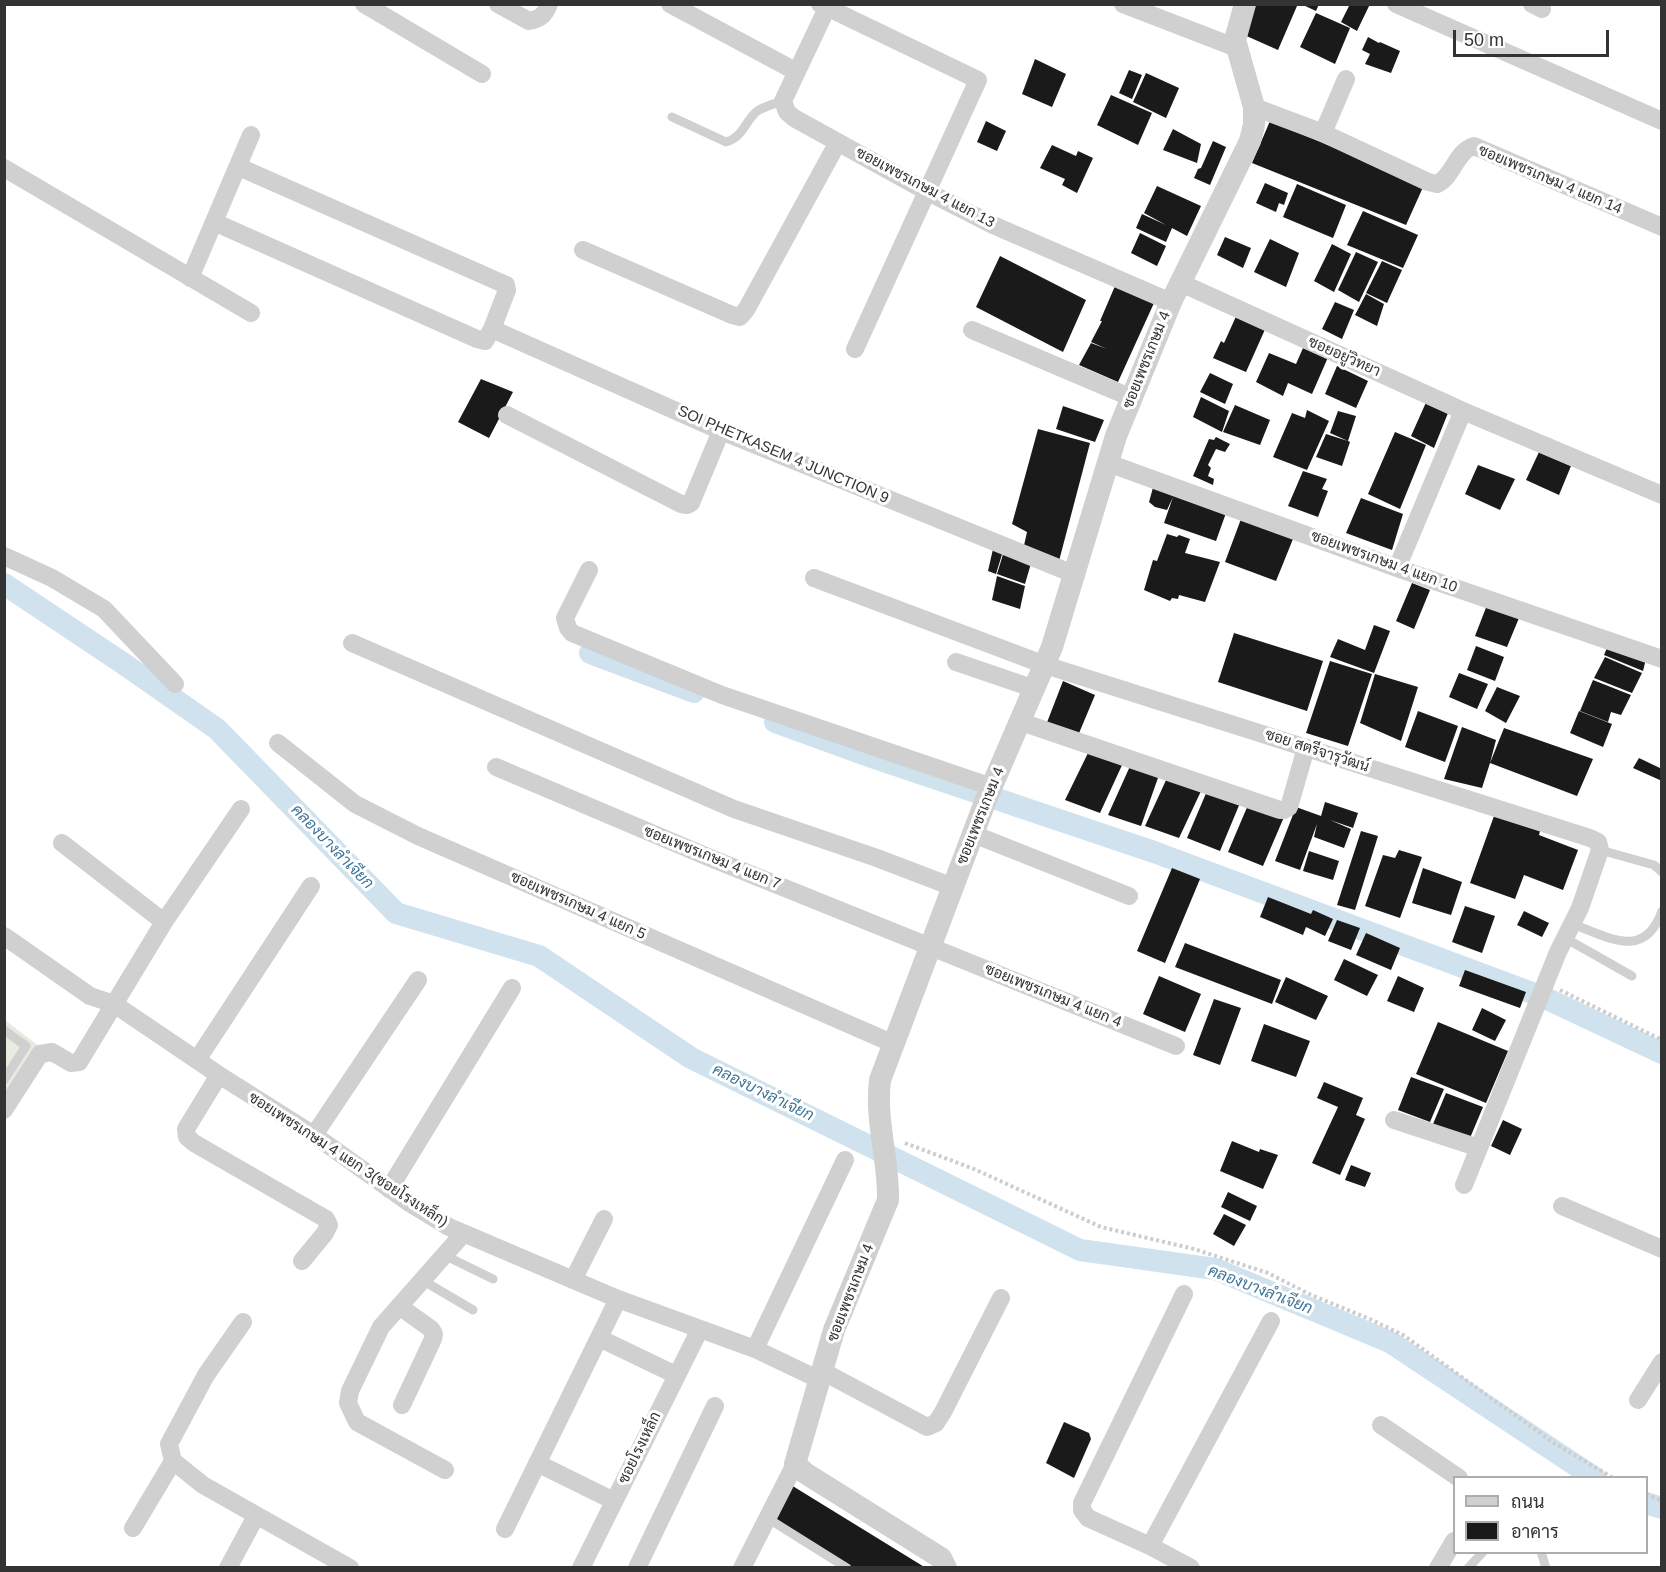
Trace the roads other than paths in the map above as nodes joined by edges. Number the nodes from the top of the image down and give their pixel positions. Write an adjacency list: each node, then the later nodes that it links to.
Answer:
1 (364, 4): 11 (street)
2 (498, 4): 3 (street)
3 (549, 4)
4 (670, 4): 10 (street)
5 (1123, 4): 9 (street)
6 (1245, 4): 9 (street, ซอยเพชรเกษม 4)
7 (1396, 4): 16 (street)
8 (832, 7): 10 (street); 22 (street)
9 (1237, 48): 14 (street, ซอยเพชรเกษม 4)
10 (797, 72): 13 (street)
11 (482, 74)
12 (1346, 79): 17 (street)
13 (783, 101): 15 (lane); 19 (street, ซอยเพชรเกษม 4 แยก 13)
14 (1254, 107): 17 (street, ซอยเพชรเกษม 4 แยก 14); 27 (street, ซอยเพชรเกษม 4)
15 (672, 117)
16 (1662, 121)
17 (1323, 133): 24 (street, ซอยเพชรเกษม 4 แยก 14)
18 (251, 135): 20 (street)
19 (838, 142): 22 (street, ซอยเพชรเกษม 4 แยก 13); 25 (street)
20 (239, 167): 23 (street); 29 (street)
21 (4, 168): 26 (street)
22 (928, 192): 27 (street, ซอยเพชรเกษม 4 แยก 13); 31 (street)
23 (214, 222): 26 (street); 29 (street)
24 (1662, 227)
25 (583, 250)
26 (190, 278): 28 (street)
27 (1176, 293): 32 (street, ซอยเพชรเกษม 4); 33 (street, ซอยอยู่วิทยา)
28 (251, 313)
29 (492, 329): 35 (street, SOI PHETKASEM 4 JUNCTION 9)
30 (972, 330): 32 (street)
31 (855, 349)
32 (1132, 398): 36 (street, ซอยเพชรเกษม 4)
33 (1463, 411): 37 (street, ซอยอยู่วิทยา); 39 (street)
34 (507, 415): 35 (street)
35 (722, 430): 41 (street, SOI PHETKASEM 4 JUNCTION 9)
36 (1108, 463): 39 (street, ซอยเพชรเกษม 4 แยก 10); 41 (street, ซอยเพชรเกษม 4)
37 (1662, 495)
38 (4, 556): 47 (street)
39 (1397, 568): 44 (street, ซอยเพชรเกษม 4 แยก 10)
40 (589, 570): 53 (street)
41 (1076, 575): 46 (street, ซอยเพชรเกษม 4)
42 (814, 578): 46 (street, ซอย สตรีจารุวัฒน์)
43 (352, 643): 60 (street)
44 (1662, 659)
45 (956, 662): 48 (street)
46 (1045, 665): 48 (street, ซอยเพชรเกษม 4); 51 (street, ซอย สตรีจารุวัฒน์)
47 (176, 684)
48 (1035, 689): 49 (street, ซอยเพชรเกษม 4)
49 (1020, 722): 51 (street); 53 (street, ซอยเพชรเกษม 4)
50 (278, 743): 72 (street, ซอยเพชรเกษม 4 แยก 5)
51 (1306, 748): 57 (street, ซอย สตรีจารุวัฒน์)
52 (496, 767): 66 (street, ซอยเพชรเกษม 4 แยก 7)
53 (989, 794): 55 (street, ซอยเพชรเกษม 4)
54 (241, 809): 63 (street)
55 (973, 834): 60 (street, ซอยเพชรเกษม 4); 61 (street)
56 (62, 843): 63 (street)
57 (1595, 844): 58 (lane); 64 (street)
58 (1662, 872)
59 (311, 885): 74 (street)
60 (952, 887): 66 (street, ซอยเพชรเกษม 4)
61 (1129, 896)
62 (1662, 911): 64 (lane)
63 (164, 922): 70 (street)
64 (1569, 931): 67 (lane); 80 (street)
65 (4, 936): 70 (street, ซอยเพชรเกษม 4 แยก 3(ซอยโรงเหล็ก))
66 (930, 947): 72 (street, ซอยเพชรเกษม 4); 73 (street, ซอยเพชรเกษม 4 แยก 4)
67 (1632, 976)
68 (418, 980): 79 (street)
69 (512, 988): 83 (street)
70 (114, 1004): 74 (street, ซอยเพชรเกษม 4 แยก 3(ซอยโรงเหล็ก)); 77 (street)
71 (4, 1030): 76 (lane)
72 (894, 1044): 105 (street, ซอยเพชรเกษม 4)
73 (1176, 1046)
74 (197, 1060): 75 (street, ซอยเพชรเกษม 4 แยก 3(ซอยโรงเหล็ก))
75 (219, 1075): 79 (street, ซอยเพชรเกษม 4 แยก 3(ซอยโรงเหล็ก)); 89 (street)
76 (4, 1080)
77 (4, 1110)
78 (1394, 1120): 80 (street)
79 (314, 1135): 83 (street, ซอยเพชรเกษม 4 แยก 3(ซอยโรงเหล็ก))
80 (1479, 1148): 82 (street)
81 (846, 1160): 102 (street)
82 (1464, 1185)
83 (390, 1189): 86 (street, ซอยเพชรเกษม 4 แยก 3(ซอยโรงเหล็ก))
84 (1562, 1206): 87 (street)
85 (604, 1219): 92 (street)
86 (462, 1234): 88 (street); 92 (street, ซอยเพชรเกษม 4 แยก 3(ซอยโรงเหล็ก))
87 (1662, 1249)
88 (444, 1255): 90 (lane); 91 (street)
89 (302, 1261)
90 (493, 1279)
91 (422, 1280): 96 (street); 97 (lane)
92 (573, 1280): 95 (street, ซอยเพชรเกษม 4 แยก 3(ซอยโรงเหล็ก))
93 (1184, 1294): 121 (street)
94 (1001, 1298): 105 (street, ซอยเพชรเกษม 4 แยก 3(ซอยโรงเหล็ก))
95 (618, 1299): 100 (street, ซอยเพชรเกษม 4 แยก 3(ซอยโรงเหล็ก)); 101 (street)
96 (399, 1306): 107 (street); 113 (street)
97 (472, 1310)
98 (1271, 1321): 121 (street)
99 (243, 1322): 110 (street)
100 (700, 1329): 102 (street, ซอยเพชรเกษม 4 แยก 3(ซอยโรงเหล็ก)); 104 (street, ซอยโรงเหล็ก)
101 (599, 1338): 104 (street); 111 (street)
102 (754, 1349): 105 (street, ซอยเพชรเกษม 4 แยก 3(ซอยโรงเหล็ก))
103 (1662, 1362): 106 (street)
104 (676, 1375): 115 (street, ซอยโรงเหล็ก)
105 (821, 1376): 112 (street, ซอยเพชรเกษม 4)
106 (1638, 1400)
107 (402, 1405)
108 (715, 1406): 126 (street)
109 (1381, 1425): 114 (street)
110 (173, 1461): 116 (street); 118 (street)
111 (537, 1463): 115 (street); 119 (street)
112 (795, 1464): 117 (street); 129 (street)
113 (445, 1470)
114 (1456, 1476)
115 (614, 1501): 125 (street, ซอยโรงเหล็ก)
116 (256, 1516): 123 (street); 124 (street)
117 (767, 1518): 127 (street); 128 (lane)
118 (133, 1528)
119 (505, 1529)
120 (1453, 1544): 131 (street)
121 (1150, 1546): 130 (street)
122 (1481, 1554): 132 (lane)
123 (228, 1568)
124 (350, 1568)
125 (581, 1568)
126 (637, 1568)
127 (742, 1568)
128 (848, 1568)
129 (946, 1568)
130 (1191, 1568)
131 (1437, 1568)
132 (1468, 1568)

